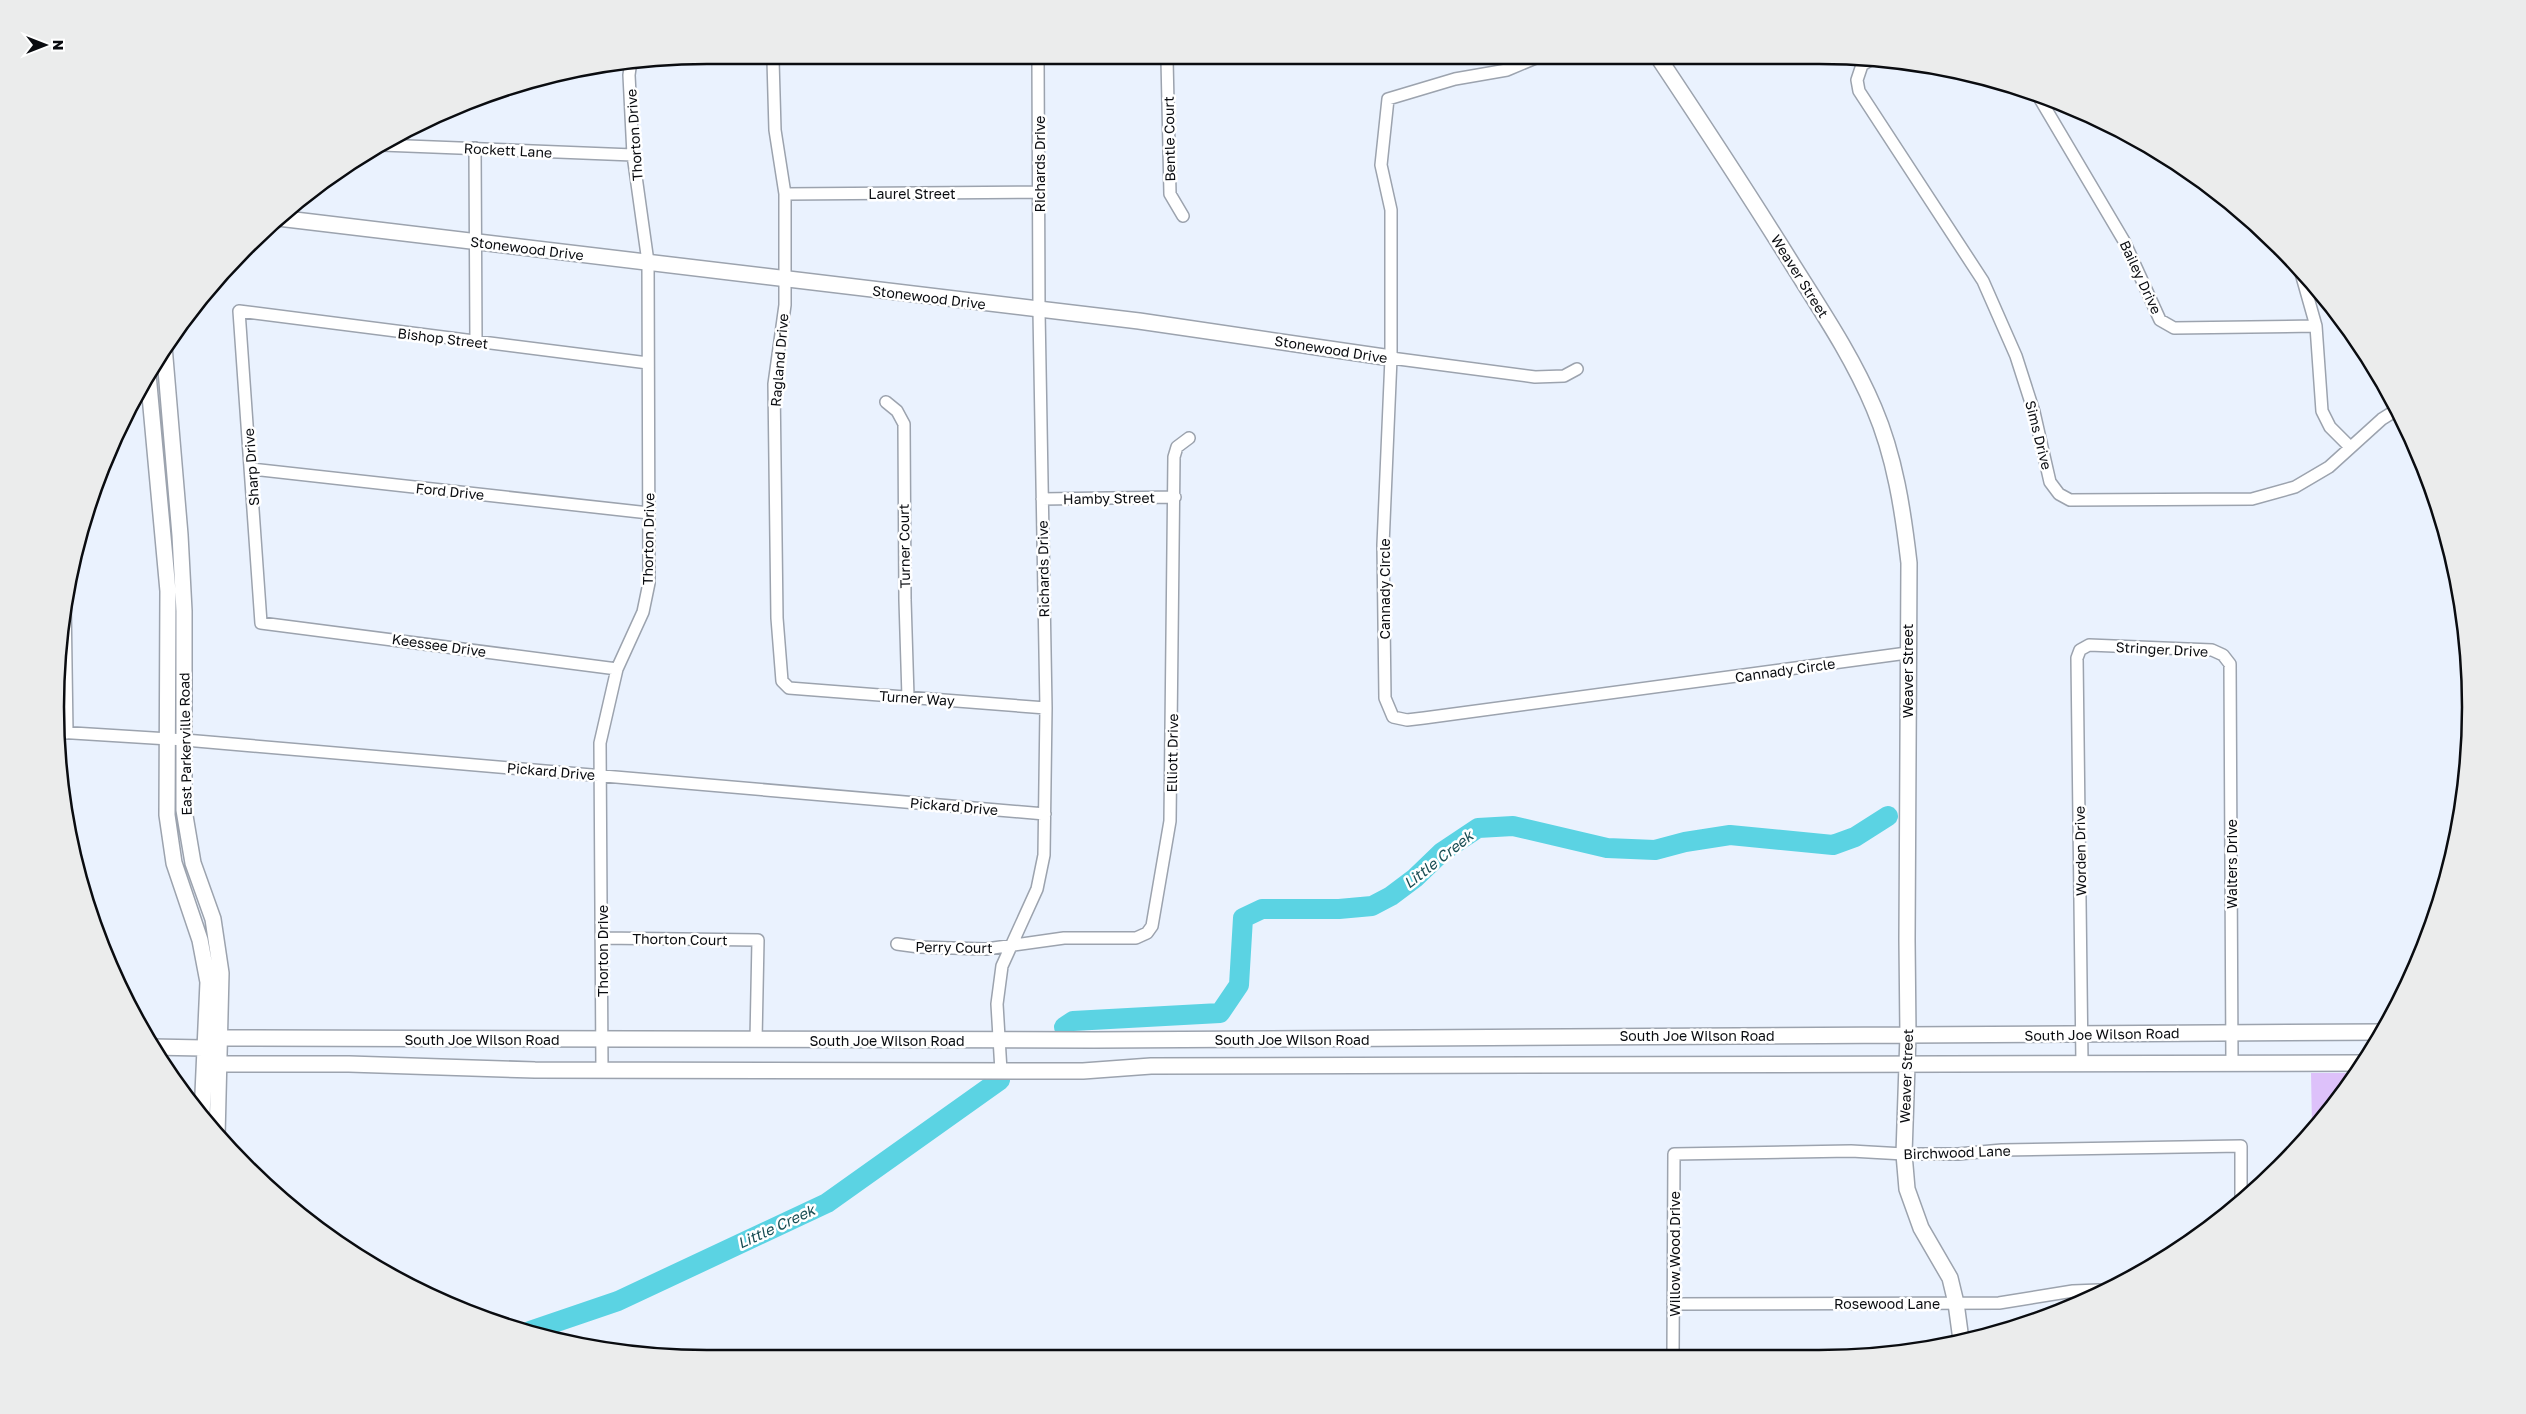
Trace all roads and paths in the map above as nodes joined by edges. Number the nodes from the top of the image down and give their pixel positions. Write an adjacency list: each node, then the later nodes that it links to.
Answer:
1 (773, 64): 13 (street, Ragland Drive)
2 (1038, 64): 12 (street, Richards Drive)
3 (1167, 64): 14 (street, Bentle Court)
4 (1522, 64): 24 (street, Cannady Circle)
5 (1663, 64): 39 (main road, Weaver Street)
6 (1862, 65): 32 (street, Sims Drive)
7 (630, 68): 11 (street, Thorton Drive)
8 (2043, 105): 22 (street, Bailey Drive)
9 (394, 145): 10 (street, Rockett Lane)
10 (475, 148): 11 (street, Rockett Lane); 16 (street)
11 (633, 155): 17 (street, Thorton Drive)
12 (1039, 192): 13 (street, Laurel Street); 21 (street, Richards Drive)
13 (785, 194): 18 (street, Ragland Drive)
14 (1183, 216)
15 (288, 219): 16 (main road, Stonewood Drive)
16 (474, 242): 17 (main road, Stonewood Drive); 23 (street)
17 (648, 262): 18 (main road, Stonewood Drive); 26 (street, Thorton Drive)
18 (785, 280): 21 (main road, Stonewood Drive); 42 (street, Ragland Drive)
19 (2304, 285): 22 (street)
20 (239, 311): 23 (street, Bishop Street); 33 (street, Sharp Drive)
21 (1039, 311): 24 (main road, Stonewood Drive); 35 (street, Richards Drive)
22 (2316, 326): 32 (street)
23 (476, 342): 26 (street, Bishop Street)
24 (1391, 358): 27 (street, Stonewood Drive); 39 (street, Cannady Circle)
25 (165, 361): 47 (main road, East Parkerville Road)
26 (648, 363): 36 (street, Thorton Drive)
27 (1577, 369)
28 (149, 387): 46 (main road, East Parkerville Road)
29 (886, 402): 43 (street, Turner Court)
30 (2391, 413): 32 (street, Sims Drive)
31 (1188, 438): 34 (street, Elliott Drive)
32 (2350, 447)
33 (251, 470): 36 (street, Ford Drive); 37 (street, Sharp Drive)
34 (1175, 497): 35 (street, Hamby Street); 52 (street, Elliott Drive)
35 (1042, 499): 44 (street, Richards Drive)
36 (649, 513): 41 (street, Thorton Drive)
37 (262, 623): 41 (street, Keessee Drive)
38 (2089, 645): 40 (street, Stringer Drive); 55 (street, Worden Drive)
39 (1907, 653): 56 (main road, Weaver Street)
40 (2230, 664): 54 (street, Walters Drive)
41 (617, 668): 48 (street, Thorton Drive)
42 (789, 688): 43 (street, Turner Way)
43 (908, 697): 44 (street, Turner Way)
44 (1046, 708): 49 (street, Richards Drive)
45 (65, 732): 46 (street, Pickard Drive)
46 (167, 740): 47 (street, Pickard Drive); 62 (main road, East Parkerville Road)
47 (184, 740): 48 (street, Pickard Drive); 57 (main road, East Parkerville Road)
48 (600, 775): 49 (street, Pickard Drive); 50 (street, Thorton Drive)
49 (1045, 814): 52 (street, Richards Drive)
50 (602, 938): 58 (street, Thorton Drive); 59 (street, Thorton Court)
51 (897, 944): 52 (street, Perry Court)
52 (1011, 946): 60 (street, Richards Drive)
53 (2374, 1032): 54 (main road, South Joe Wilson Road)
54 (2232, 1033): 55 (main road, South Joe Wilson Road); 64 (street, Walters Drive)
55 (2082, 1034): 56 (main road, South Joe Wilson Road); 63 (street, Worden Drive)
56 (1908, 1035): 60 (main road, South Joe Wilson Road); 67 (main road, Weaver Street)
57 (221, 1038): 58 (main road, South Joe Wilson Road); 62 (main road, South Joe Wilson Road); 66 (main road, East Parkerville Road)
58 (602, 1040): 59 (main road, South Joe Wilson Road); 68 (street, Thorton Drive)
59 (756, 1040): 60 (main road, South Joe Wilson Road)
60 (1000, 1040): 69 (street, Richards Drive)
61 (161, 1047): 62 (main road)
62 (203, 1048): 66 (main road); 70 (main road, East Parkerville Road)
63 (2082, 1063): 64 (main road, South Joe Wilson Road); 67 (main road, South Joe Wilson Road)
64 (2232, 1063): 65 (main road, South Joe Wilson Road)
65 (2355, 1063)
66 (219, 1064): 68 (main road, South Joe Wilson Road); 71 (main road, East Parkerville Road)
67 (1907, 1064): 69 (main road, South Joe Wilson Road); 73 (main road, Weaver Street)
68 (602, 1070): 69 (main road, South Joe Wilson Road)
69 (1001, 1071)
70 (202, 1105)
71 (217, 1124)
72 (1674, 1154): 73 (street, Birchwood Lane); 77 (street, Willow Wood Drive)
73 (1904, 1154): 74 (street, Birchwood Lane); 76 (main road, Weaver Street)
74 (2241, 1193)
75 (2089, 1290): 76 (street, Rosewood Lane)
76 (1956, 1303): 77 (street, Rosewood Lane); 78 (main road, Weaver Street)
77 (1673, 1304): 79 (street, Willow Wood Drive)
78 (1960, 1334)
79 (1674, 1350)

